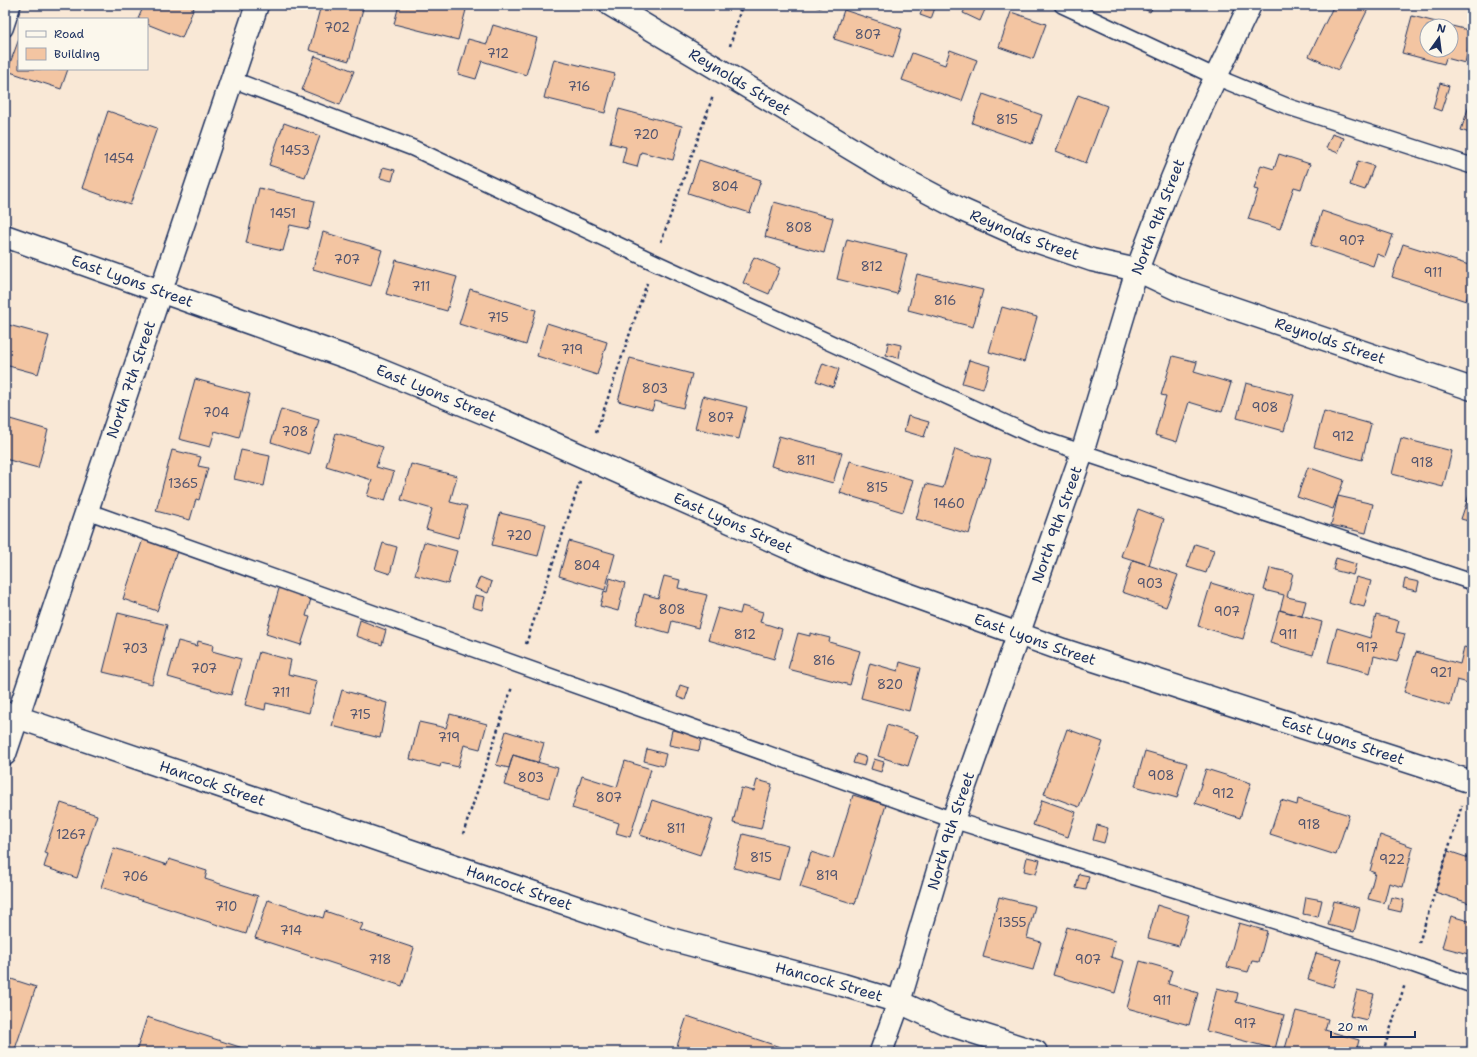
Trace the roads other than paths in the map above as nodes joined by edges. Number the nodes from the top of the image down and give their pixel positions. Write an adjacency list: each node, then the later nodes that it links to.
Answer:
1 (13, 5): 6 (lane)
2 (257, 5): 8 (street, North 7th Street)
3 (611, 5): 11 (street, Reynolds Street)
4 (1062, 5): 7 (lane)
5 (1250, 5): 7 (street, North 9th Street)
6 (5, 29)
7 (1216, 77): 9 (lane); 11 (street, North 9th Street)
8 (231, 79): 12 (street, North 7th Street); 14 (lane)
9 (1472, 166)
10 (5, 236): 12 (street, East Lyons Street)
11 (1137, 270): 13 (street, Reynolds Street); 14 (street, North 9th Street)
12 (162, 292): 15 (street, North 7th Street); 17 (street, East Lyons Street)
13 (1472, 389)
14 (1082, 452): 16 (lane); 17 (street, North 9th Street)
15 (87, 511): 18 (street, North 7th Street); 21 (lane)
16 (1472, 582)
17 (1019, 633): 20 (street, East Lyons Street); 21 (street, North 9th Street)
18 (11, 715): 19 (street, North 7th Street); 23 (street, Hancock Street)
19 (5, 754)
20 (1470, 782)
21 (953, 820): 22 (lane); 23 (street, North 9th Street)
22 (1472, 985)
23 (899, 1002): 24 (street, North 9th Street); 25 (street, Hancock Street)
24 (881, 1052)
25 (1036, 1052)

